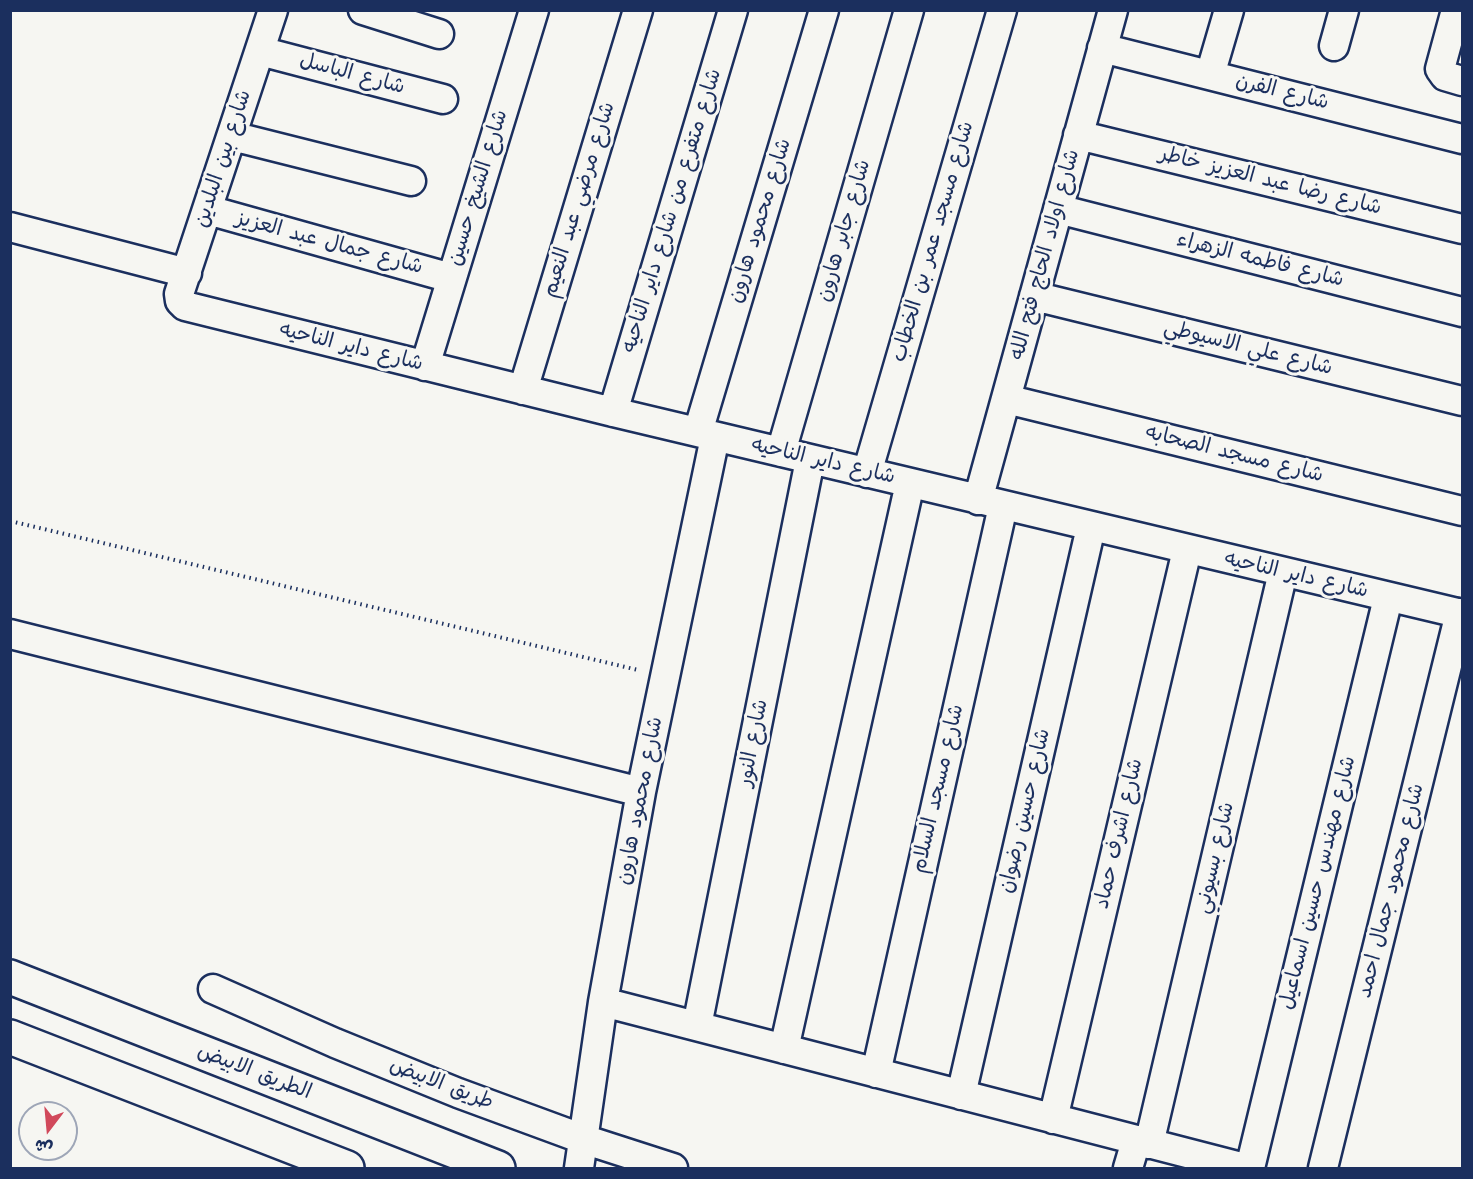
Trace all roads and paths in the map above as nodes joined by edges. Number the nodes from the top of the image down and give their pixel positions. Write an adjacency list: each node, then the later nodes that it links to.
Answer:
1 (273, 10): 16 (street, شارع بين البلدين)
2 (363, 10): 13 (street)
3 (638, 10): 34 (street, شارع مرضي عبد النعيم)
4 (733, 10): 37 (street, شارع متفرع من شارع داير الناحيه)
5 (824, 10): 38 (street, شارع محمود هارون)
6 (909, 10): 39 (street, شارع جابر هارون)
7 (1002, 10): 41 (street, شارع مسجد عمر بن الخطاب)
8 (1113, 10): 15 (street, شارع اولاد الحاج فتح الله)
9 (1228, 10): 17 (street)
10 (1344, 10): 14 (street)
11 (1456, 10): 18 (street)
12 (532, 11): 29 (street, شارع الشيخ حسين)
13 (439, 34)
14 (1334, 46)
15 (1102, 48): 17 (street, شارع الفرن); 21 (street, شارع اولاد الحاج فتح الله)
16 (260, 51): 19 (street, شارع الباسل); 20 (street, شارع بين البلدين)
17 (1210, 75): 22 (street, شارع الفرن)
18 (1462, 81)
19 (443, 99)
20 (232, 135): 23 (street); 25 (street, شارع بين البلدين)
21 (1078, 135): 24 (street, شارع اولاد الحاج فتح الله); 27 (street, شارع رضا عبد العزيز خاطر)
22 (1462, 139)
23 (411, 182)
24 (1058, 209): 30 (street, شارع اولاد الحاج فتح الله); 32 (street, شارع فاطمه الزهراء)
25 (208, 210): 28 (street, شارع بين البلدين); 29 (street, شارع جمال عبد العزيز)
26 (10, 227): 28 (street)
27 (1462, 229)
28 (187, 273): 31 (street, شارع بين البلدين)
29 (451, 278): 33 (street, شارع الشيخ حسين)
30 (1034, 296): 35 (street, شارع اولاد الحاج فتح الله); 36 (street, شارع علي الاسيوطي)
31 (185, 306): 33 (street, شارع داير الناحيه)
32 (1462, 312)
33 (425, 366): 34 (street, شارع داير الناحيه)
34 (523, 390): 37 (street, شارع داير الناحيه)
35 (1006, 399): 43 (street, شارع اولاد الحاج فتح الله); 44 (street, شارع مسجد الصحابه)
36 (1462, 401)
37 (613, 412): 38 (street, شارع داير الناحيه)
38 (707, 434): 39 (street, شارع داير الناحيه); 52 (street, شارع محمود هارون)
39 (780, 452): 40 (street, شارع داير الناحيه)
40 (810, 460): 41 (street, شارع داير الناحيه); 57 (street, شارع النور)
41 (867, 473): 42 (street, شارع داير الناحيه)
42 (910, 483): 43 (street, شارع داير الناحيه); 59 (street)
43 (991, 503): 46 (street, شارع داير الناحيه); 60 (street, شارع مسجد السلام)
44 (1462, 511)
45 (10, 521): 52 (path)
46 (1091, 526): 47 (street, شارع داير الناحيه); 61 (street, شارع حسين رضوان)
47 (1187, 550): 48 (street, شارع داير الناحيه); 62 (street, شارع اشرف حماد)
48 (1283, 572): 49 (street, شارع داير الناحيه); 64 (street, شارع بسيوني)
49 (1388, 598): 50 (street, شارع داير الناحيه); 70 (street, شارع مهندس حسين اسماعيل)
50 (1461, 614): 71 (street, شارع محمود جمال احمد)
51 (10, 634): 53 (street)
52 (665, 676): 53 (street, شارع محمود هارون)
53 (641, 792): 56 (street, شارع محمود هارون)
54 (10, 977): 66 (main road, الطريق الابيض)
55 (213, 989): 63 (street, طريق الابيض)
56 (603, 1002): 57 (street); 63 (street, شارع محمود هارون)
57 (697, 1026): 59 (street)
58 (10, 1037): 65 (main road)
59 (784, 1049): 60 (street)
60 (876, 1073): 61 (street)
61 (961, 1095): 62 (street)
62 (1053, 1119): 64 (street)
63 (583, 1139): 67 (street, شارع محمود هارون); 68 (street, طريق الابيض)
64 (1143, 1142): 69 (street, شارع بسيوني); 70 (street)
65 (347, 1168)
66 (498, 1168)
67 (579, 1168)
68 (673, 1168)
69 (1128, 1168)
70 (1248, 1168)
71 (1323, 1168)

